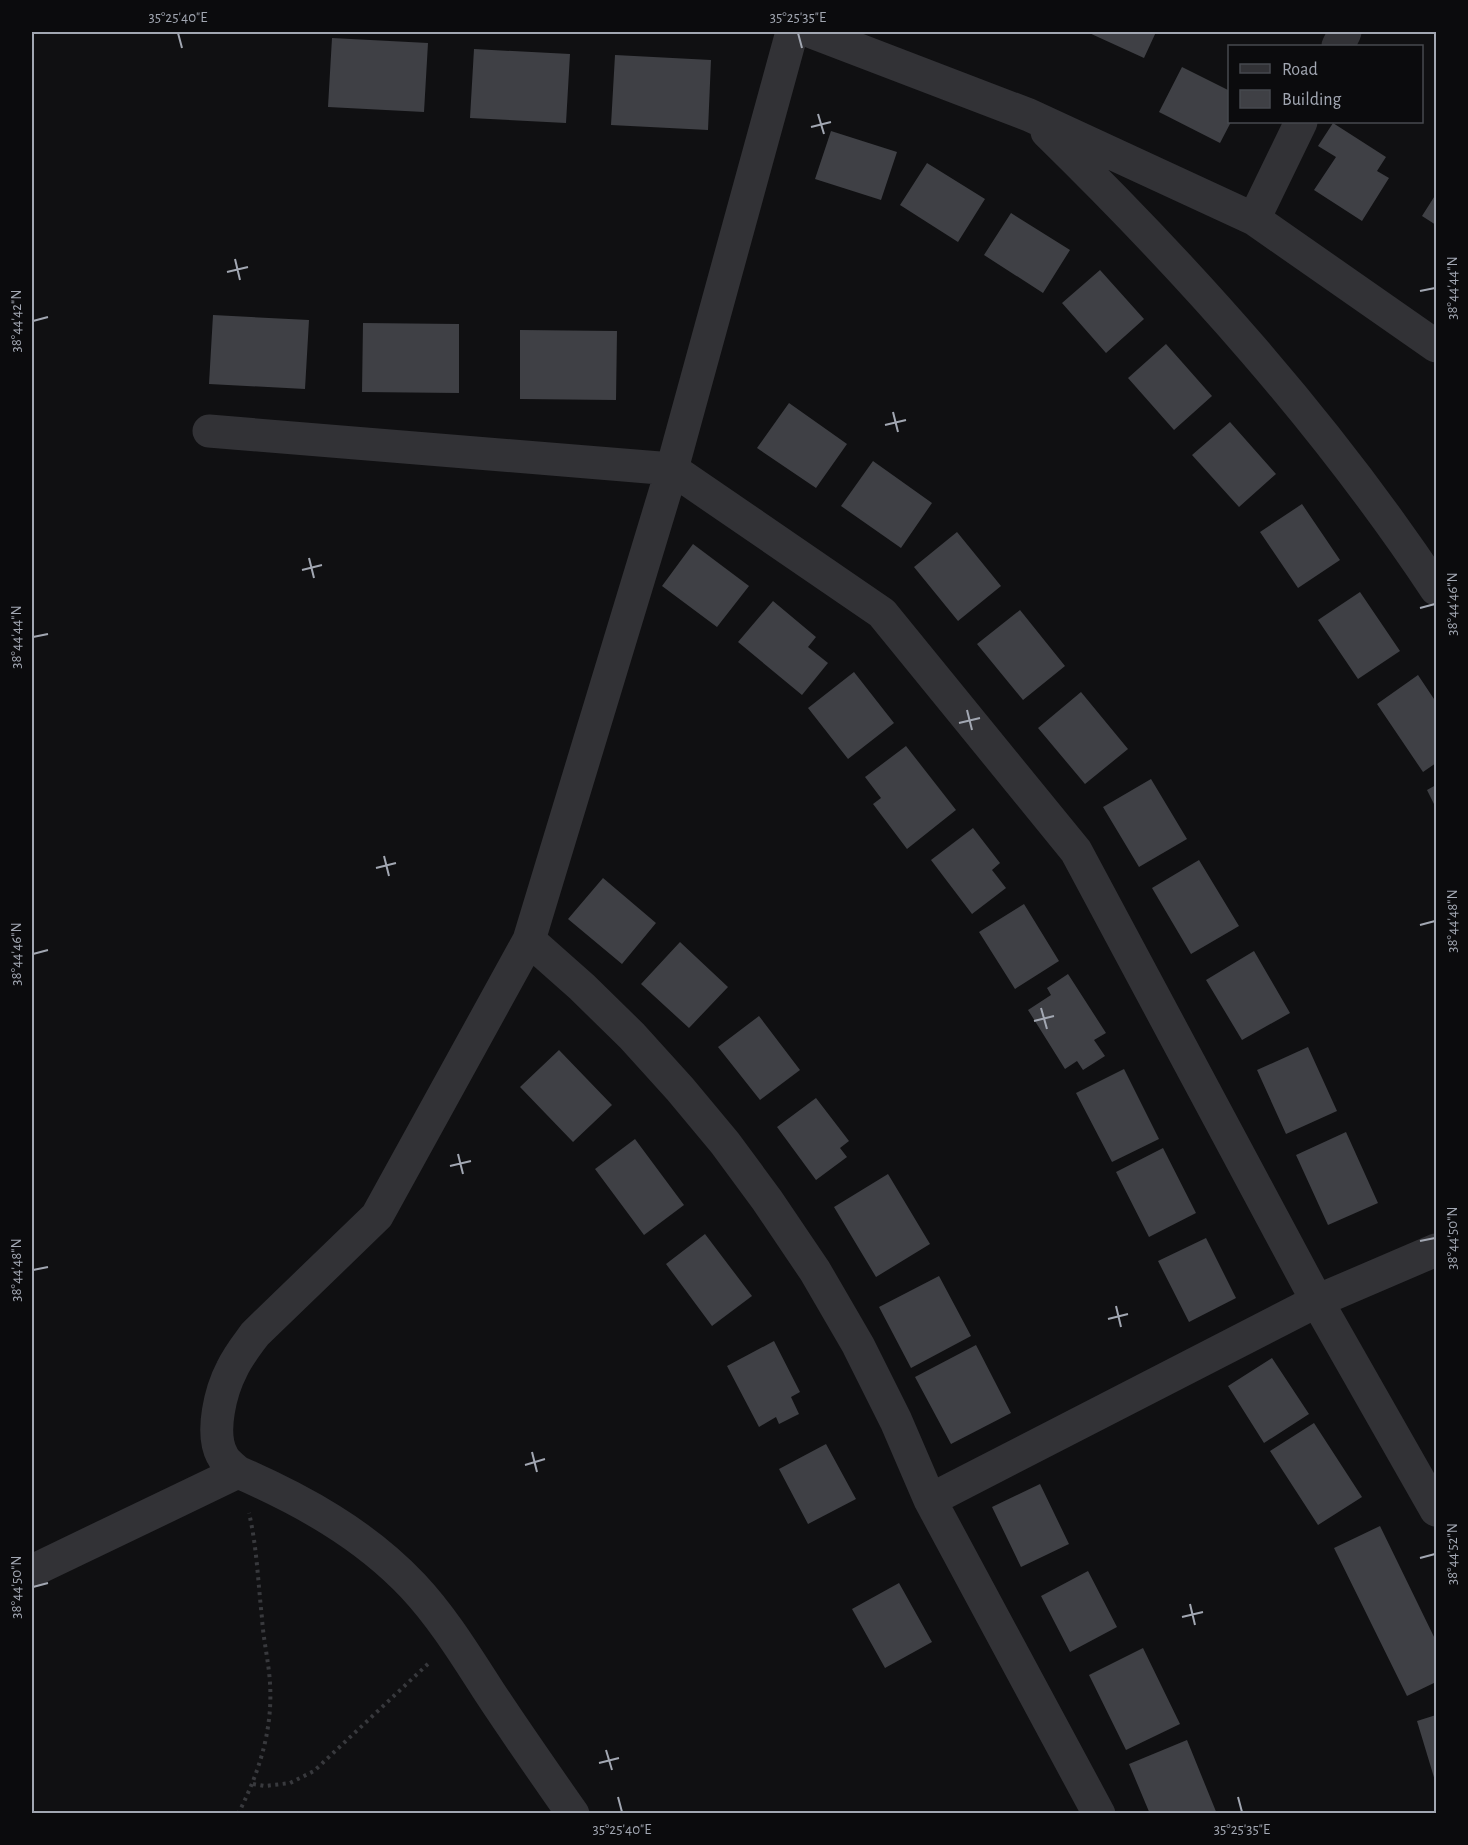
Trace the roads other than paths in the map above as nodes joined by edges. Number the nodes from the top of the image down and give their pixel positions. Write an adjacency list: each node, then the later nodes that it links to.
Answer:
1 (792, 32): 8 (street)
2 (812, 32): 3 (street)
3 (1029, 115): 5 (street); 9 (street)
4 (1301, 123): 5 (street)
5 (1254, 219): 6 (street)
6 (1437, 346)
7 (209, 430): 8 (street)
8 (672, 469): 10 (street); 12 (street)
9 (1437, 589)
10 (529, 940): 13 (street); 14 (street)
11 (1437, 1250): 12 (street)
12 (1317, 1301): 14 (street); 15 (street)
13 (237, 1472): 16 (street); 17 (street)
14 (930, 1500): 18 (street)
15 (1437, 1510)
16 (32, 1571)
17 (573, 1814)
18 (1099, 1814)

